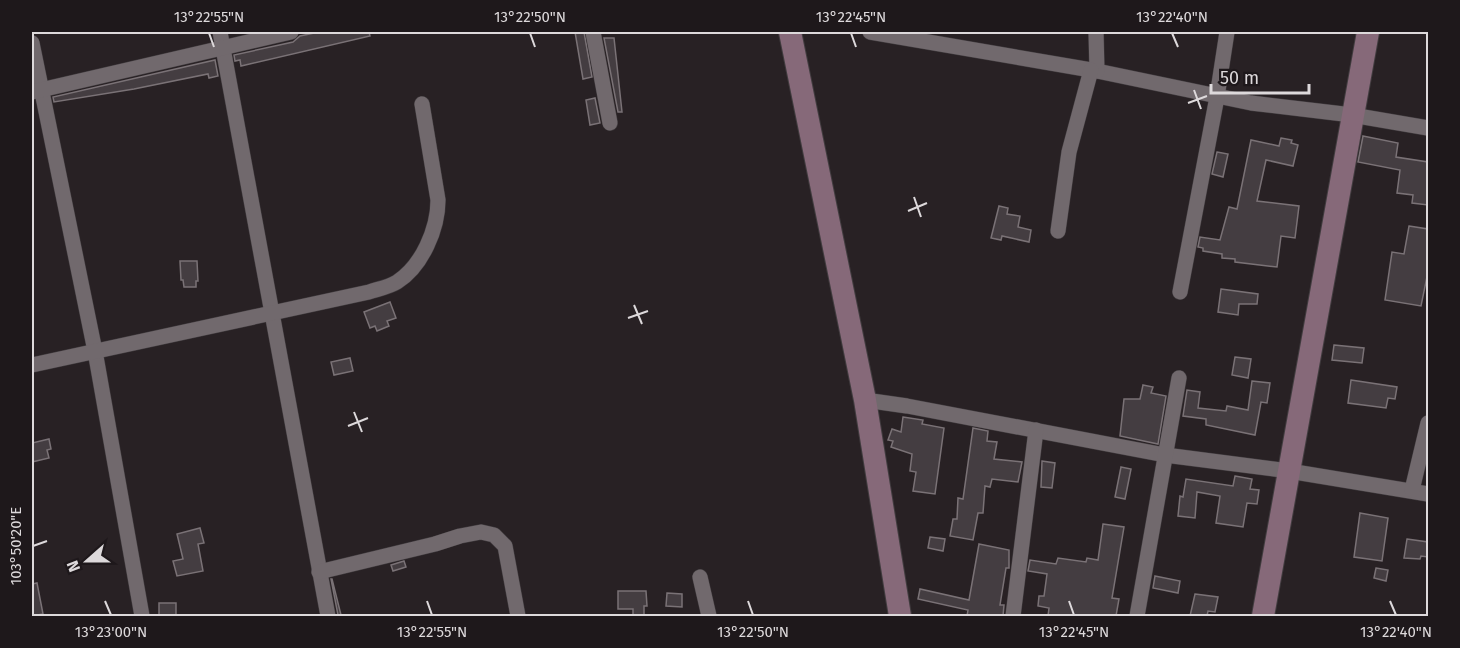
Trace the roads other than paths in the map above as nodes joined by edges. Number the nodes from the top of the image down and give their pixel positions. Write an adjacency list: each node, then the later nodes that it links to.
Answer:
1 (220, 32): 10 (street)
2 (291, 32): 10 (street)
3 (593, 32): 16 (street)
4 (790, 32): 24 (street)
5 (870, 32): 11 (street)
6 (1096, 32): 11 (street)
7 (1227, 32): 13 (street)
8 (1368, 32): 15 (street)
9 (32, 43): 12 (street)
10 (223, 48): 12 (street); 20 (street)
11 (1094, 70): 13 (street); 18 (street)
12 (36, 90): 21 (street)
13 (1217, 97): 15 (street); 19 (street)
14 (422, 104): 20 (street)
15 (1352, 115): 17 (street); 28 (street)
16 (610, 123)
17 (1428, 128)
18 (1058, 231)
19 (1180, 292)
20 (273, 311): 21 (street); 31 (street)
21 (96, 351): 22 (street); 33 (street)
22 (32, 364)
23 (1179, 378): 27 (street)
24 (865, 400): 26 (street); 37 (street)
25 (1428, 423): 29 (street)
26 (1036, 430): 27 (street); 38 (street)
27 (1165, 455): 28 (street); 39 (street)
28 (1289, 471): 29 (street); 40 (street)
29 (1412, 490): 30 (street)
30 (1428, 494)
31 (319, 572): 34 (street); 35 (street)
32 (700, 578): 36 (street)
33 (142, 616)
34 (327, 616)
35 (518, 616)
36 (709, 616)
37 (900, 616)
38 (1013, 616)
39 (1137, 616)
40 (1263, 616)

